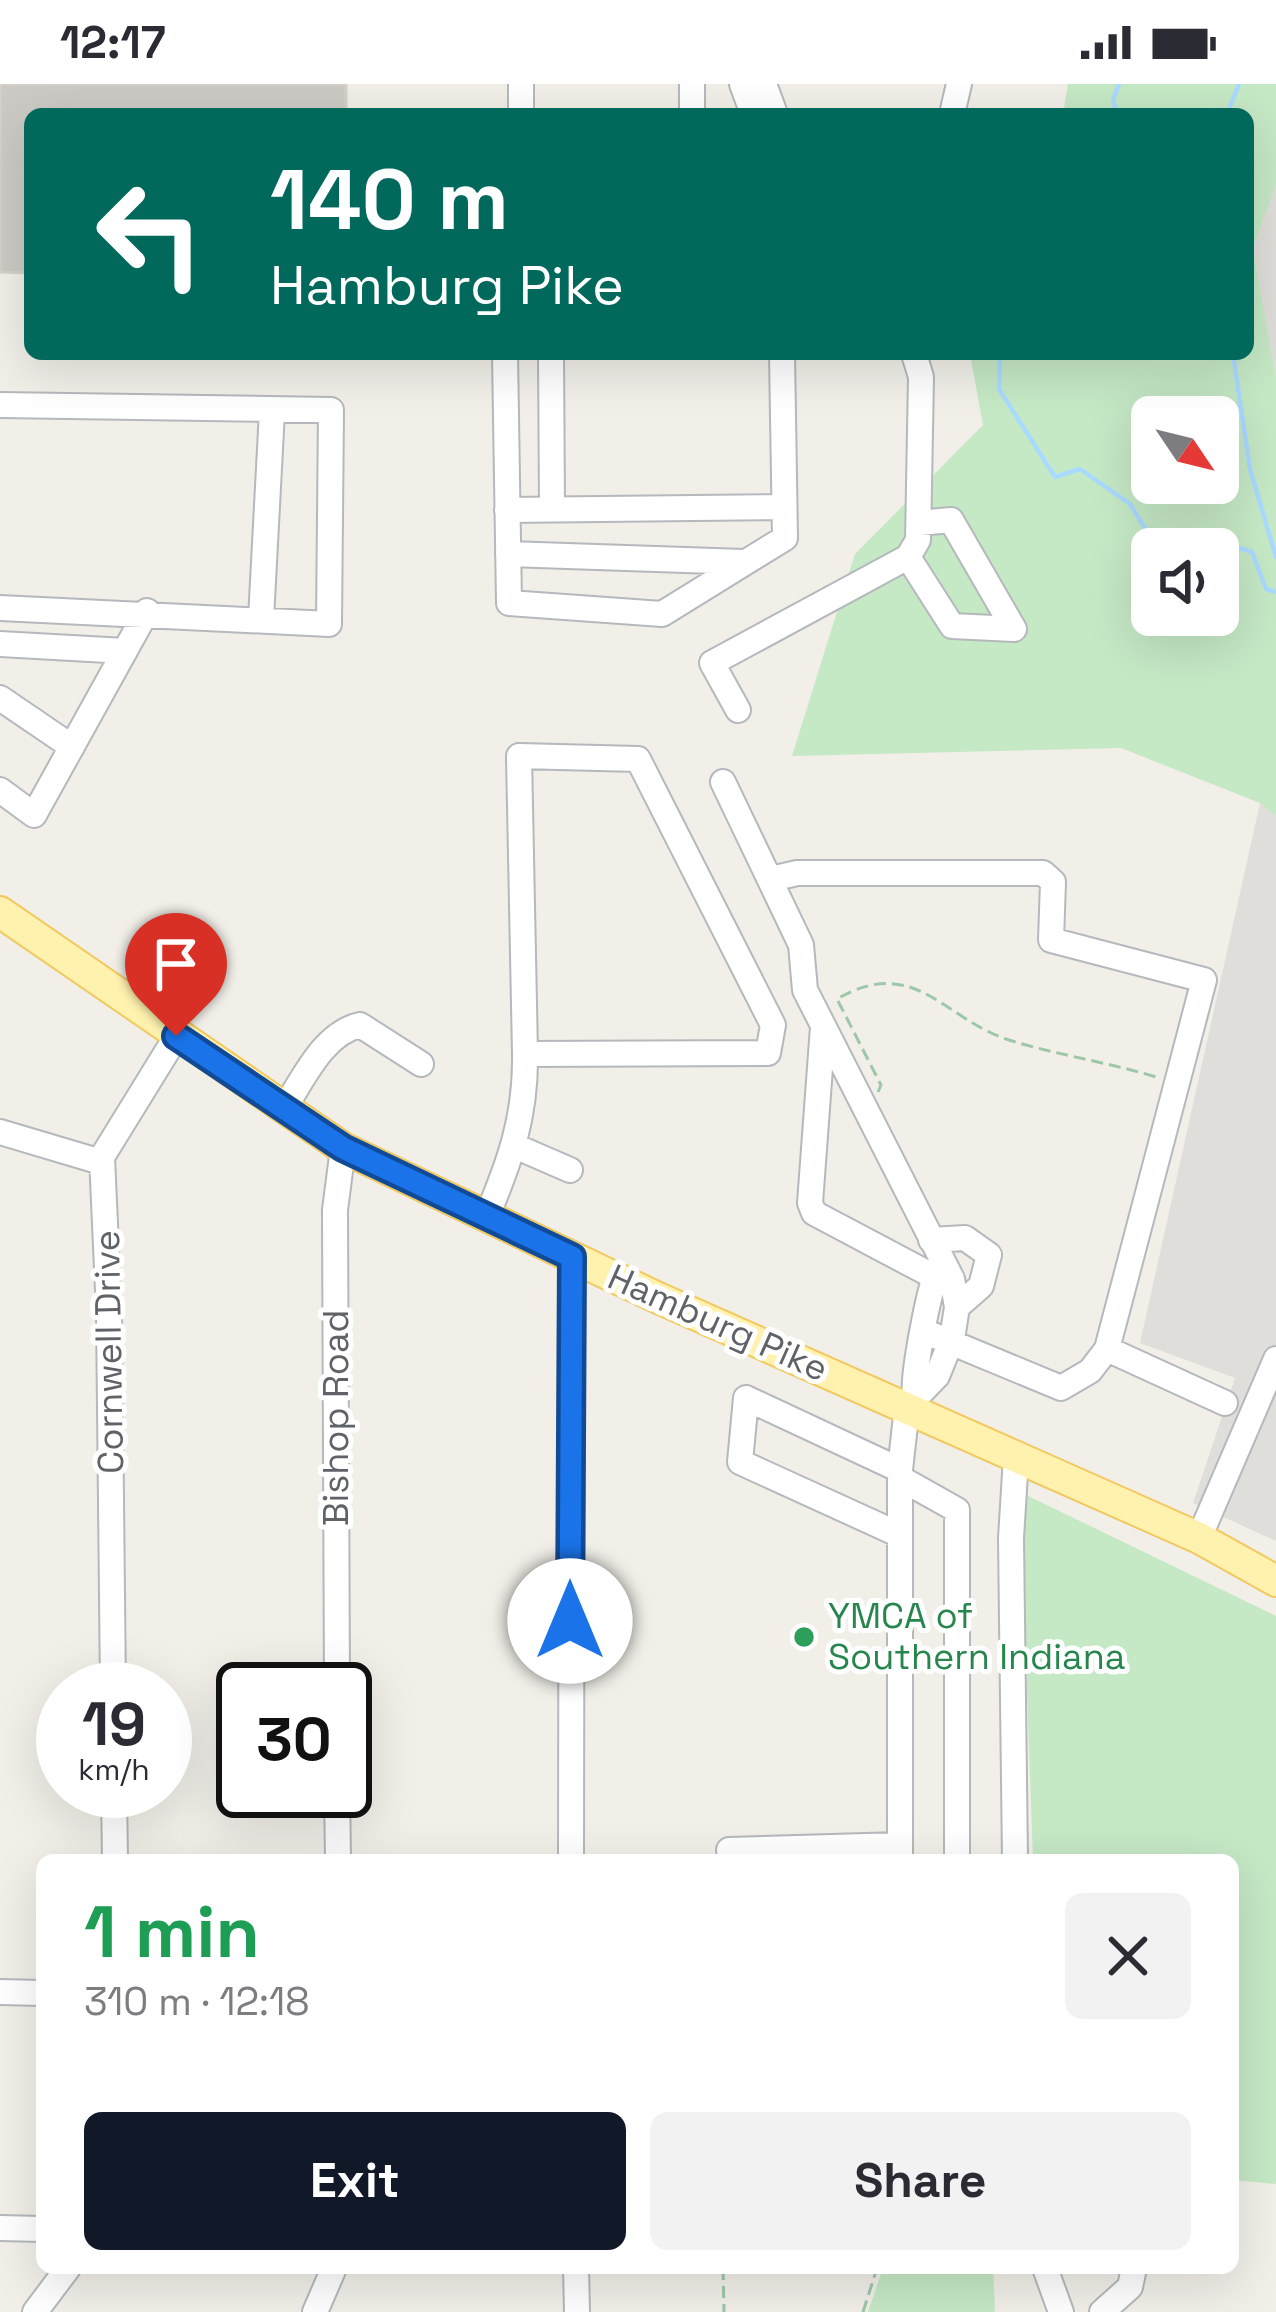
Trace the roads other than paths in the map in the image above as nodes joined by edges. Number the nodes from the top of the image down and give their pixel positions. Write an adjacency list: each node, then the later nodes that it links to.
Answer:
1 (505, 360): 9 (street)
2 (551, 360): 7 (street)
3 (782, 360): 8 (street)
4 (916, 360): 10 (street)
5 (0, 405): 6 (street)
6 (272, 411): 16 (street); 16 (street)
7 (552, 507): 8 (street); 9 (street)
8 (784, 507): 13 (street)
9 (507, 510): 11 (street)
10 (919, 523): 12 (street); 12 (street)
11 (508, 554): 13 (street); 13 (street)
12 (908, 557): 20 (street)
13 (746, 562)
14 (0, 608): 15 (street)
15 (147, 611): 16 (street); 18 (street)
16 (261, 619)
17 (0, 644): 18 (street)
18 (125, 651): 21 (street)
19 (0, 698): 21 (street)
20 (738, 710)
21 (72, 747): 23 (street)
22 (723, 782): 24 (street)
23 (0, 790)
24 (771, 879): 26 (street); 42 (street)
25 (0, 912): 27 (main road, Hamburg Pike)
26 (823, 1027): 38 (street); 38 (street)
27 (176, 1036): 30 (main road, Hamburg Pike); 34 (street)
28 (524, 1054): 28 (street); 33 (street)
29 (421, 1064): 30 (street)
30 (283, 1111): 32 (main road, Hamburg Pike)
31 (0, 1132): 34 (street)
32 (343, 1148): 36 (main road, Hamburg Pike); 52 (street, Bishop Road)
33 (513, 1156): 35 (street); 36 (street)
34 (101, 1162): 51 (street, Cornwell Drive)
35 (570, 1170)
36 (486, 1218): 37 (main road, Hamburg Pike)
37 (572, 1257): 44 (main road, Hamburg Pike); 59 (street)
38 (935, 1260): 39 (street); 39 (street); 40 (street)
39 (957, 1307): 41 (street)
40 (926, 1332): 41 (street); 44 (street)
41 (952, 1340): 42 (street); 44 (street)
42 (1107, 1349): 45 (street)
43 (1276, 1359): 49 (street)
44 (911, 1401): 46 (main road, Hamburg Pike); 47 (street)
45 (1225, 1403)
46 (1016, 1457): 49 (main road, Hamburg Pike); 61 (street)
47 (900, 1474): 48 (street); 48 (street); 60 (street)
48 (900, 1535): 56 (street)
49 (1199, 1538): 50 (main road, Hamburg Pike)
50 (1276, 1581)
51 (113, 1662)
52 (337, 1662)
53 (114, 1818): 57 (street)
54 (338, 1818): 58 (street)
55 (729, 1850): 56 (street)
56 (900, 1852)
57 (115, 1854)
58 (338, 1854)
59 (571, 1854)
60 (957, 1854)
61 (1015, 1854)
62 (0, 1992): 63 (street)
63 (36, 1993)
64 (0, 2228): 65 (street)
65 (36, 2229)
66 (64, 2274): 71 (street)
67 (331, 2274): 72 (street)
68 (576, 2274): 73 (street)
69 (1047, 2274): 74 (street)
70 (1133, 2274): 75 (street)
71 (35, 2312)
72 (315, 2312)
73 (577, 2312)
74 (1060, 2312)
75 (1102, 2312)

